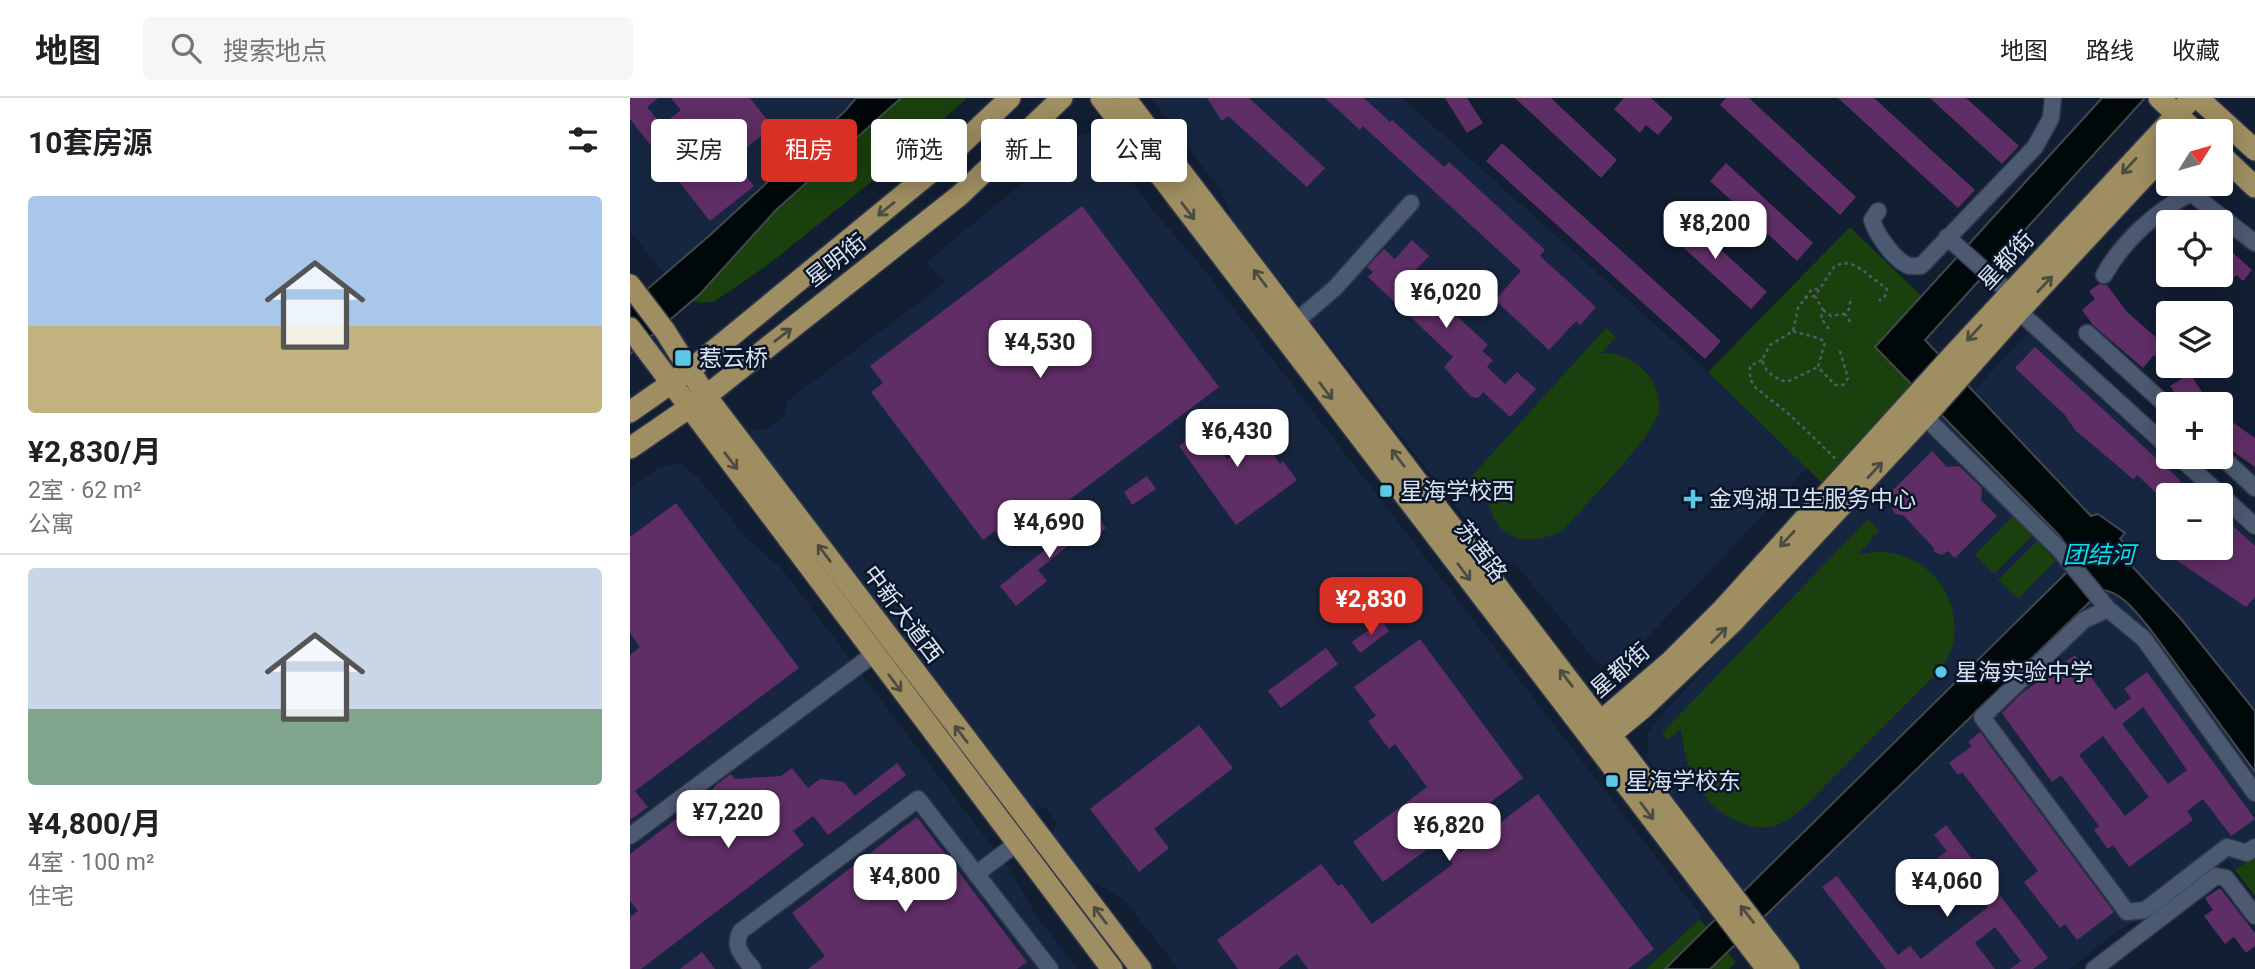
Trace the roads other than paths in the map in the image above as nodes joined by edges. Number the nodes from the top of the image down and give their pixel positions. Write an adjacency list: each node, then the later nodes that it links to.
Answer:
1 (1010, 98): 25 (main road, 星明街, one-way to 25)
2 (1062, 98): 28 (main road, 星明街, one-way to 2)
3 (1101, 98): 39 (main road, 苏茜路, one-way to 39)
4 (1125, 98): 22 (main road, 苏茜路, one-way to 4)
5 (2053, 98): 17 (street)
6 (2159, 98): 8 (main road)
7 (2204, 100): 9 (main road, 星都街); 10 (main road)
8 (2180, 119)
9 (2192, 119)
10 (2255, 150)
11 (2156, 157): 21 (main road, 星都街, one-way to 21)
12 (2156, 163): 21 (main road, 星都街, one-way to 12)
13 (2233, 166): 14 (main road)
14 (2255, 187)
15 (1410, 203): 22 (street)
16 (1878, 211): 17 (street)
17 (1953, 243): 21 (street)
18 (2255, 243): 19 (street)
19 (2104, 275)
20 (630, 285): 25 (main road, 中新大道西)
21 (2012, 302): 29 (main road, 星都街); 31 (street)
22 (1294, 323): 39 (main road, 苏茜路, one-way to 22)
23 (630, 328): 26 (main road, 中新大道西)
24 (2087, 333): 27 (street)
25 (690, 370): 26 (main road, 星明街); 28 (main road, 中新大道西)
26 (672, 383): 28 (main road, 中新大道西); 30 (main road, 星明街)
27 (2156, 396)
28 (698, 401): 32 (main road, 星明街); 38 (main road, 中新大道西, one-way to 38); 50 (main road, 中新大道西, one-way to 28)
29 (1923, 409): 37 (street); 39 (main road, 星都街, one-way to 39); 39 (main road, 星都街, one-way to 29)
30 (630, 412)
31 (2156, 436)
32 (630, 448)
33 (2233, 467): 35 (street)
34 (2192, 469): 36 (street)
35 (2255, 488)
36 (2255, 526)
37 (2103, 603): 40 (street); 43 (street)
38 (874, 654): 41 (street); 42 (main road, 中新大道西, one-way to 42)
39 (1601, 732): 46 (main road, 苏茜路)
40 (2255, 793)
41 (630, 836)
42 (1016, 844): 44 (street); 49 (main road, 中新大道西)
43 (2255, 847)
44 (976, 874): 47 (street); 48 (street)
45 (2255, 916): 52 (street)
46 (1763, 954): 51 (main road, 苏茜路)
47 (753, 969)
48 (1050, 969)
49 (1112, 969)
50 (1141, 969)
51 (1789, 969)
52 (2094, 969)

